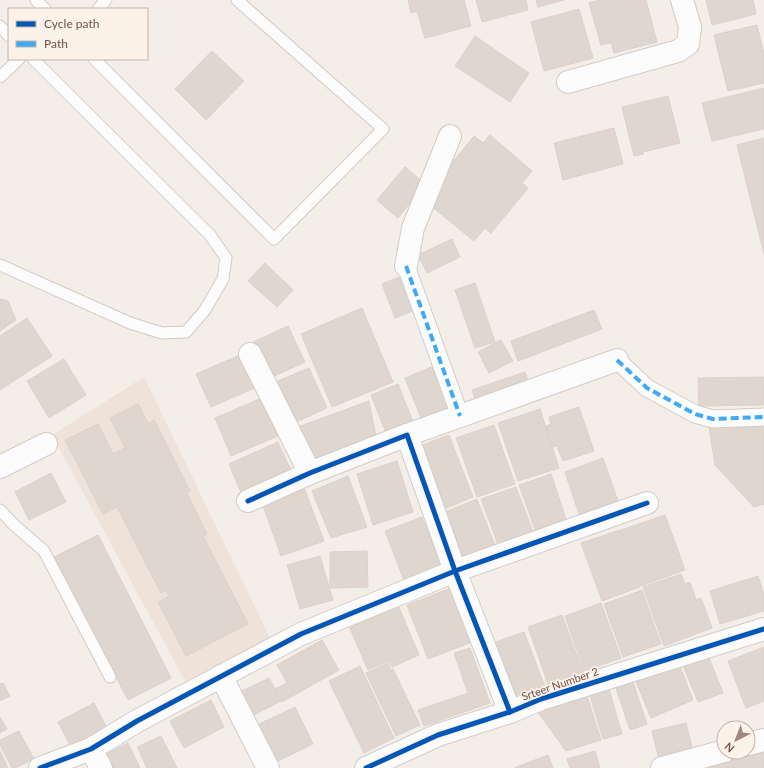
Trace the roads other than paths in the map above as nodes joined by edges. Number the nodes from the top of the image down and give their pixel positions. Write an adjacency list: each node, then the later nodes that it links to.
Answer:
1 (36, 0): 5 (lane)
2 (106, 0): 6 (lane)
3 (237, 0): 11 (lane)
4 (682, 0): 13 (street)
5 (44, 8)
6 (99, 8)
7 (0, 26): 8 (lane)
8 (8, 35)
9 (18, 60): 12 (lane)
10 (34, 60): 15 (lane)
11 (95, 60)
12 (0, 77)
13 (568, 82)
14 (450, 136): 16 (street)
15 (0, 265)
16 (406, 266): 19 (street)
17 (250, 354): 24 (street)
18 (617, 360): 19 (street); 20 (street)
19 (460, 416): 21 (street)
20 (764, 417)
21 (407, 435): 24 (street); 28 (street)
22 (46, 444): 23 (street)
23 (0, 467)
24 (310, 473): 25 (street)
25 (248, 501)
26 (647, 503): 28 (street)
27 (0, 510): 31 (lane)
28 (455, 571): 30 (street); 32 (street)
29 (764, 629): 32 (street, Srteer Number 2)
30 (221, 676): 34 (street); 36 (street)
31 (110, 677)
32 (510, 712): 37 (street, Srteer Number 2)
33 (716, 753): 38 (street)
34 (96, 758): 35 (street)
35 (40, 768)
36 (268, 768)
37 (366, 768)
38 (662, 768)

